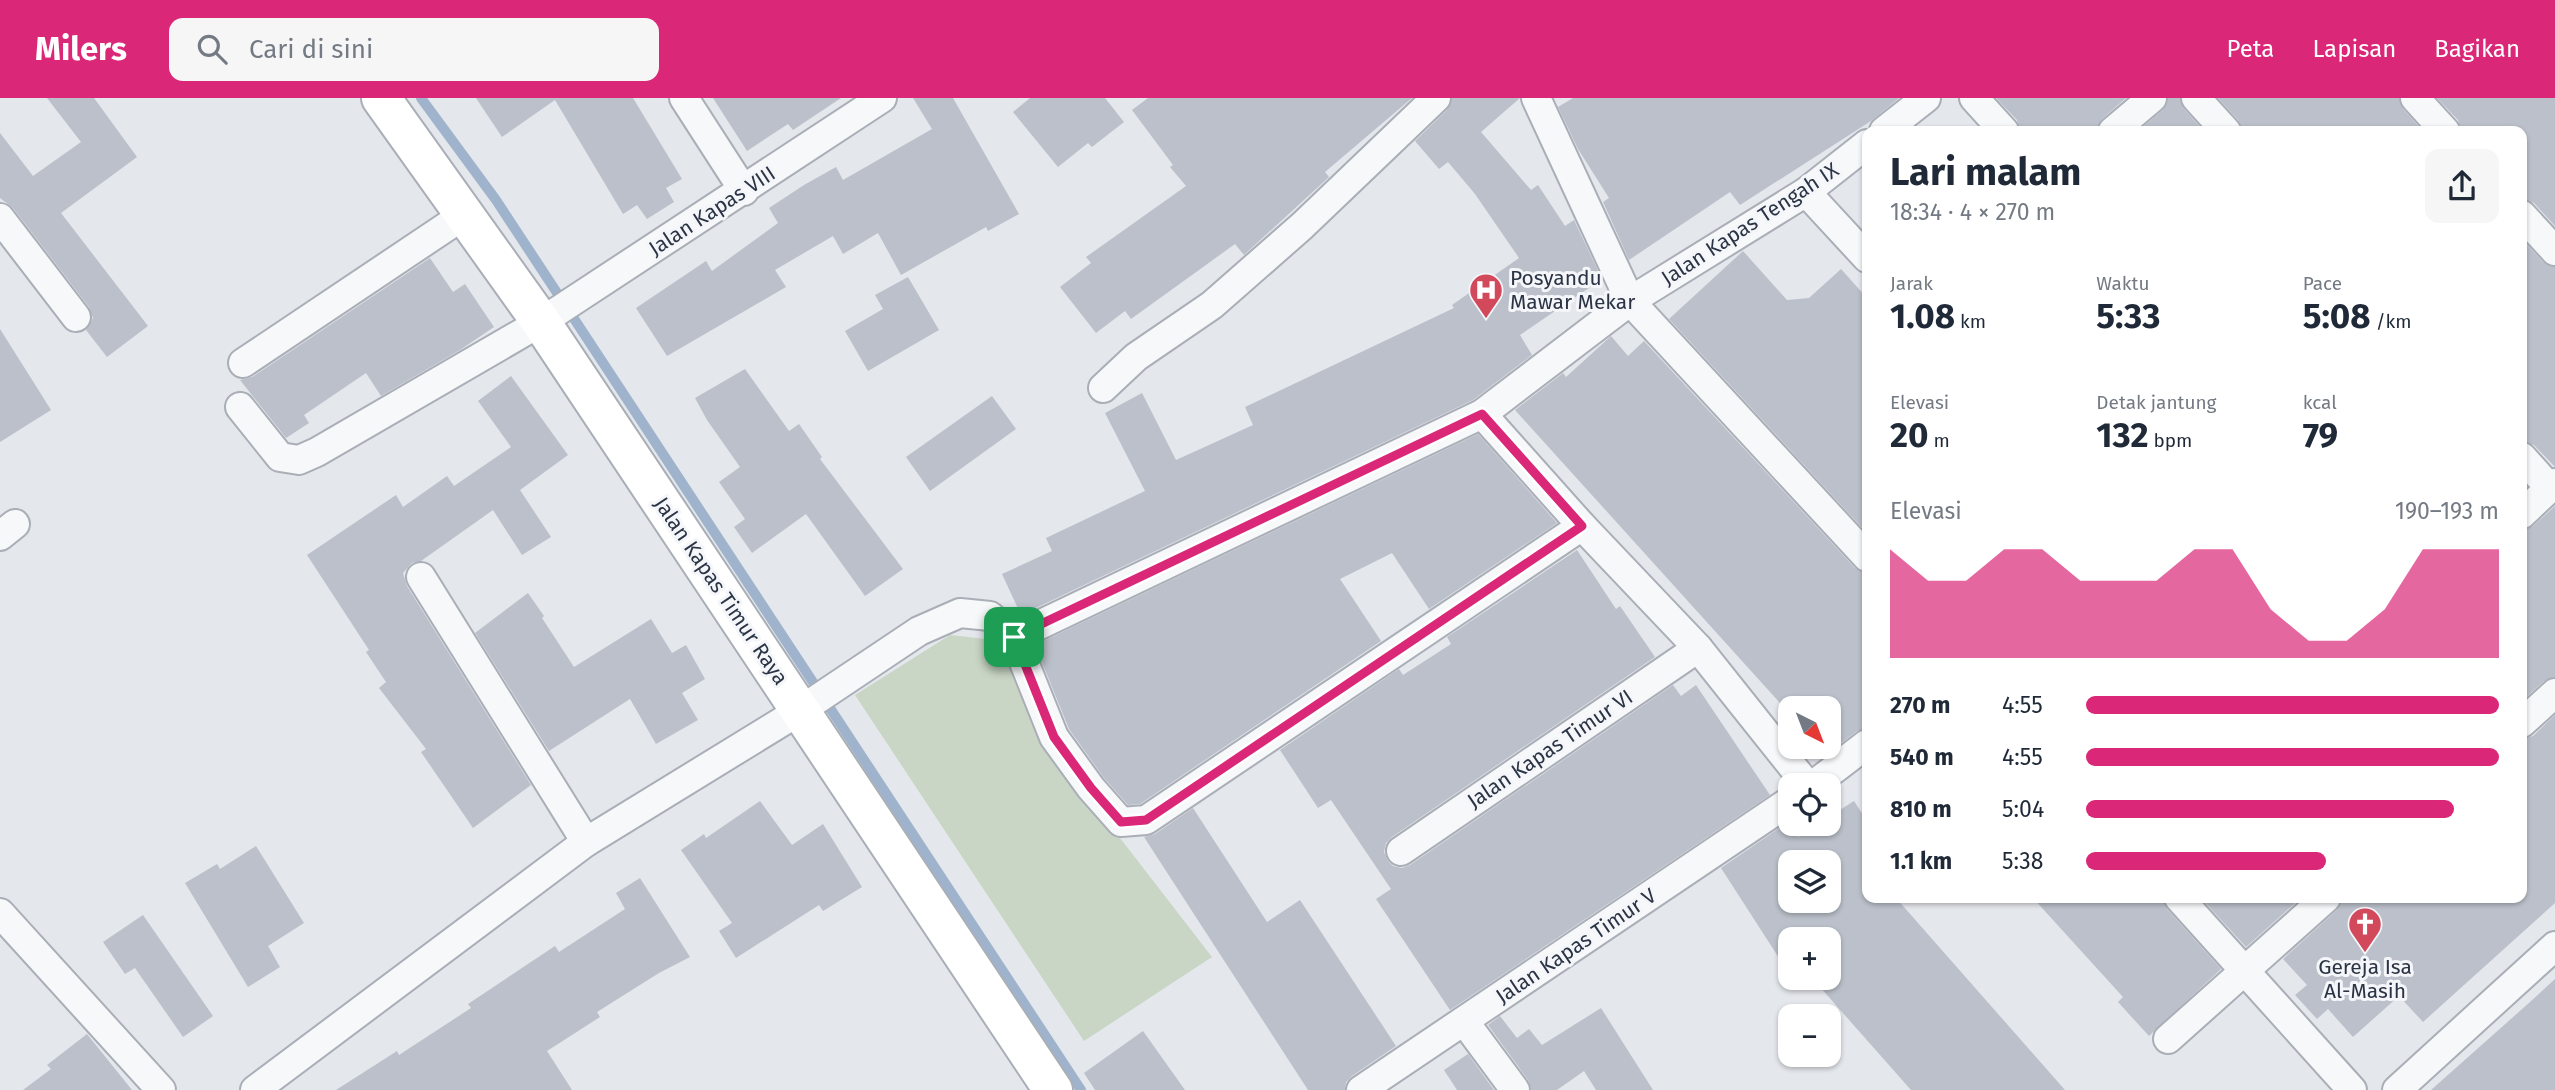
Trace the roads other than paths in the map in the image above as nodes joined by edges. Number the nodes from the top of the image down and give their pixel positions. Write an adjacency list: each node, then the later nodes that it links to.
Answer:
1 (381, 98): 19 (street, Jalan Kapas Timur Raya)
2 (684, 98): 17 (street)
3 (882, 98): 17 (street, Jalan Kapas VIII)
4 (1436, 98): 28 (street)
5 (1536, 98): 24 (street)
6 (1926, 98): 11 (street)
7 (1974, 98): 12 (street)
8 (2152, 98): 13 (street)
9 (2196, 98): 14 (street)
10 (2415, 98): 15 (street)
11 (1890, 126)
12 (1999, 126)
13 (2119, 126)
14 (2221, 126)
15 (2440, 126)
16 (1862, 148): 18 (street, Jalan Kapas Tengah IX)
17 (744, 191): 26 (street, Jalan Kapas VIII)
18 (1806, 192): 23 (street); 24 (street, Jalan Kapas Tengah IX)
19 (464, 215): 26 (street, Jalan Kapas Timur Raya); 27 (street)
20 (0, 218): 25 (street)
21 (2527, 220): 22 (street)
22 (2555, 251)
23 (1862, 253)
24 (1630, 301): 30 (street, Jalan Kapas Tengah IX); 35 (street)
25 (76, 317)
26 (543, 320): 29 (street, Jalan Kapas VIII); 40 (street, Jalan Kapas Timur Raya)
27 (243, 363)
28 (1103, 388)
29 (240, 407)
30 (1482, 414): 34 (street); 37 (street, Jalan Kapas Tengah IX)
31 (2527, 462): 32 (street)
32 (2552, 485): 33 (street)
33 (2527, 509)
34 (1582, 526): 37 (street); 38 (street)
35 (1862, 552)
36 (421, 577): 46 (street)
37 (1014, 637): 40 (street)
38 (1698, 648): 43 (street); 47 (street, Jalan Kapas Timur VI)
39 (2555, 693): 41 (street)
40 (804, 708): 46 (street); 57 (street, Jalan Kapas Timur Raya)
41 (2527, 718)
42 (1862, 748): 44 (street)
43 (1799, 773)
44 (1828, 773)
45 (1778, 809): 53 (street, Jalan Kapas Timur V)
46 (586, 842): 56 (street)
47 (1401, 851)
48 (2184, 903): 52 (street)
49 (2320, 903): 52 (street)
50 (0, 913): 55 (street)
51 (2555, 946): 61 (street)
52 (2244, 970): 54 (street); 60 (street)
53 (1464, 1021): 58 (street, Jalan Kapas Timur V); 59 (street)
54 (2168, 1039)
55 (161, 1090)
56 (255, 1090)
57 (1053, 1090)
58 (1361, 1090)
59 (1515, 1090)
60 (2352, 1090)
61 (2397, 1090)

